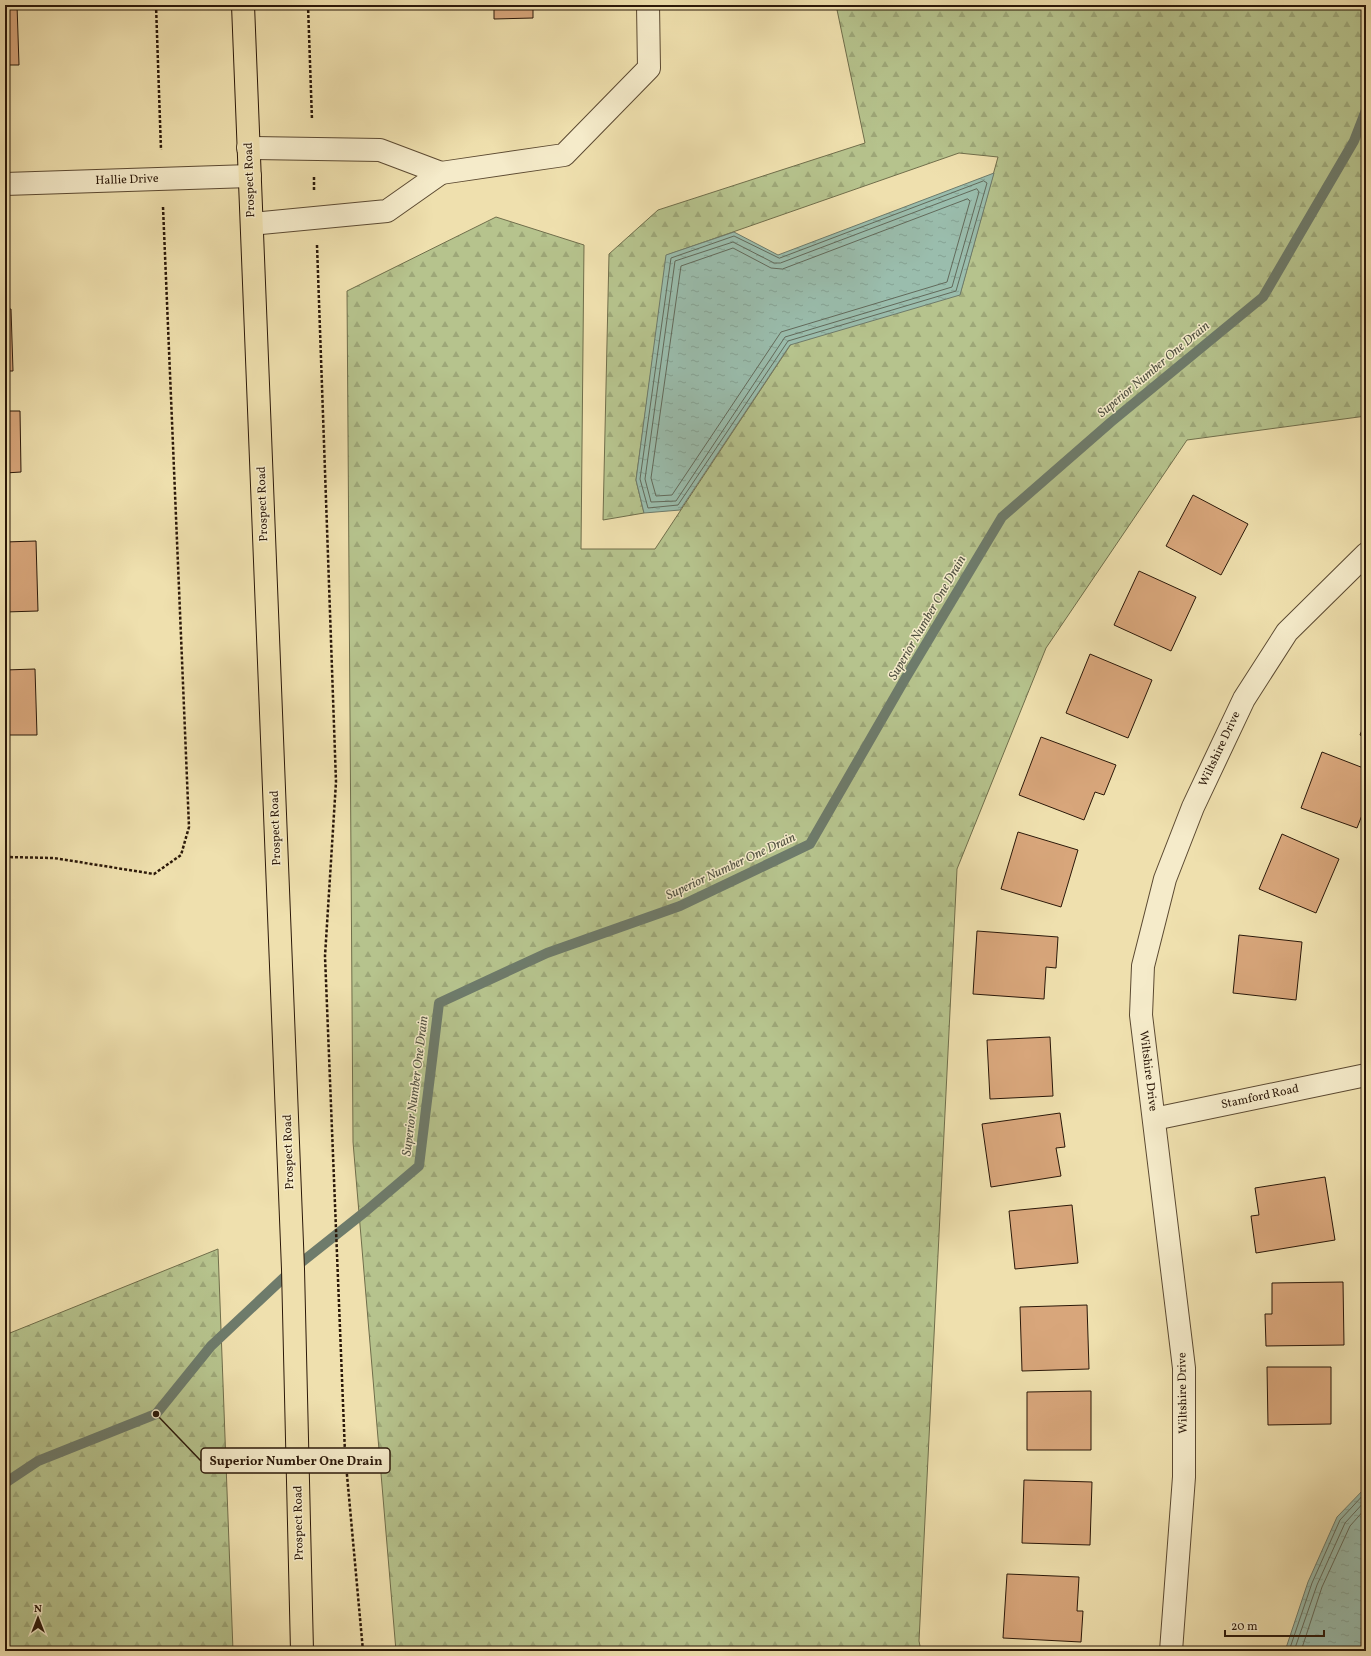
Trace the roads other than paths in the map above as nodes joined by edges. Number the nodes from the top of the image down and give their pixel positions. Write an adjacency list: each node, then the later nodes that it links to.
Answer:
1 (243, 5): 3 (main road, Prospect Road)
2 (648, 5): 4 (street)
3 (248, 148): 4 (street); 5 (main road, Prospect Road)
4 (441, 173): 7 (street)
5 (250, 176): 6 (street, Hallie Drive); 7 (main road, Prospect Road)
6 (5, 184)
7 (252, 224): 11 (main road, Prospect Road)
8 (1366, 554): 10 (street, Wiltshire Drive)
9 (1366, 1075): 10 (street, Stamford Road)
10 (1154, 1119): 12 (street, Wiltshire Drive)
11 (302, 1651)
12 (1172, 1651)

